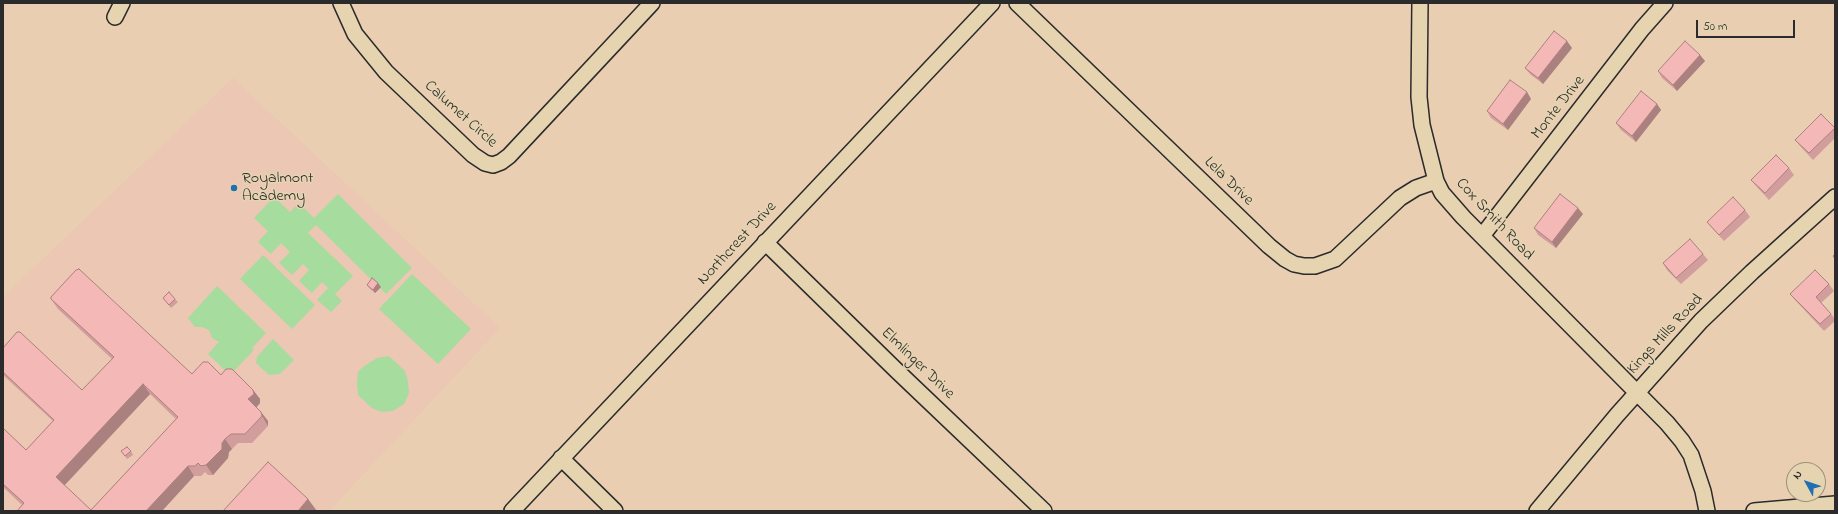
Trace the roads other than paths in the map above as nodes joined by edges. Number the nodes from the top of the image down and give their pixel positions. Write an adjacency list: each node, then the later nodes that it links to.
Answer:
1 (122, 3): 8 (street)
2 (341, 3): 3 (street, Calumet Circle)
3 (652, 3)
4 (992, 3): 12 (street, Northcrest Drive)
5 (1017, 3): 9 (street, Lela Drive)
6 (1420, 3): 9 (street, Cox Smith Road)
7 (1665, 3): 11 (street, Monte Drive)
8 (115, 17)
9 (1436, 181): 11 (street, Cox Smith Road)
10 (1835, 197): 13 (street, Kings Mills Road)
11 (1482, 236): 13 (street, Cox Smith Road)
12 (765, 242): 14 (street, Northcrest Drive); 18 (street, Elmlinger Drive)
13 (1637, 392): 19 (street, Kings Mills Road); 20 (street, Cox Smith Road)
14 (562, 458): 16 (street, Northcrest Drive); 17 (street)
15 (1835, 504): 21 (street)
16 (512, 511)
17 (615, 511)
18 (1044, 511)
19 (1537, 511)
20 (1707, 511)
21 (1754, 511)

